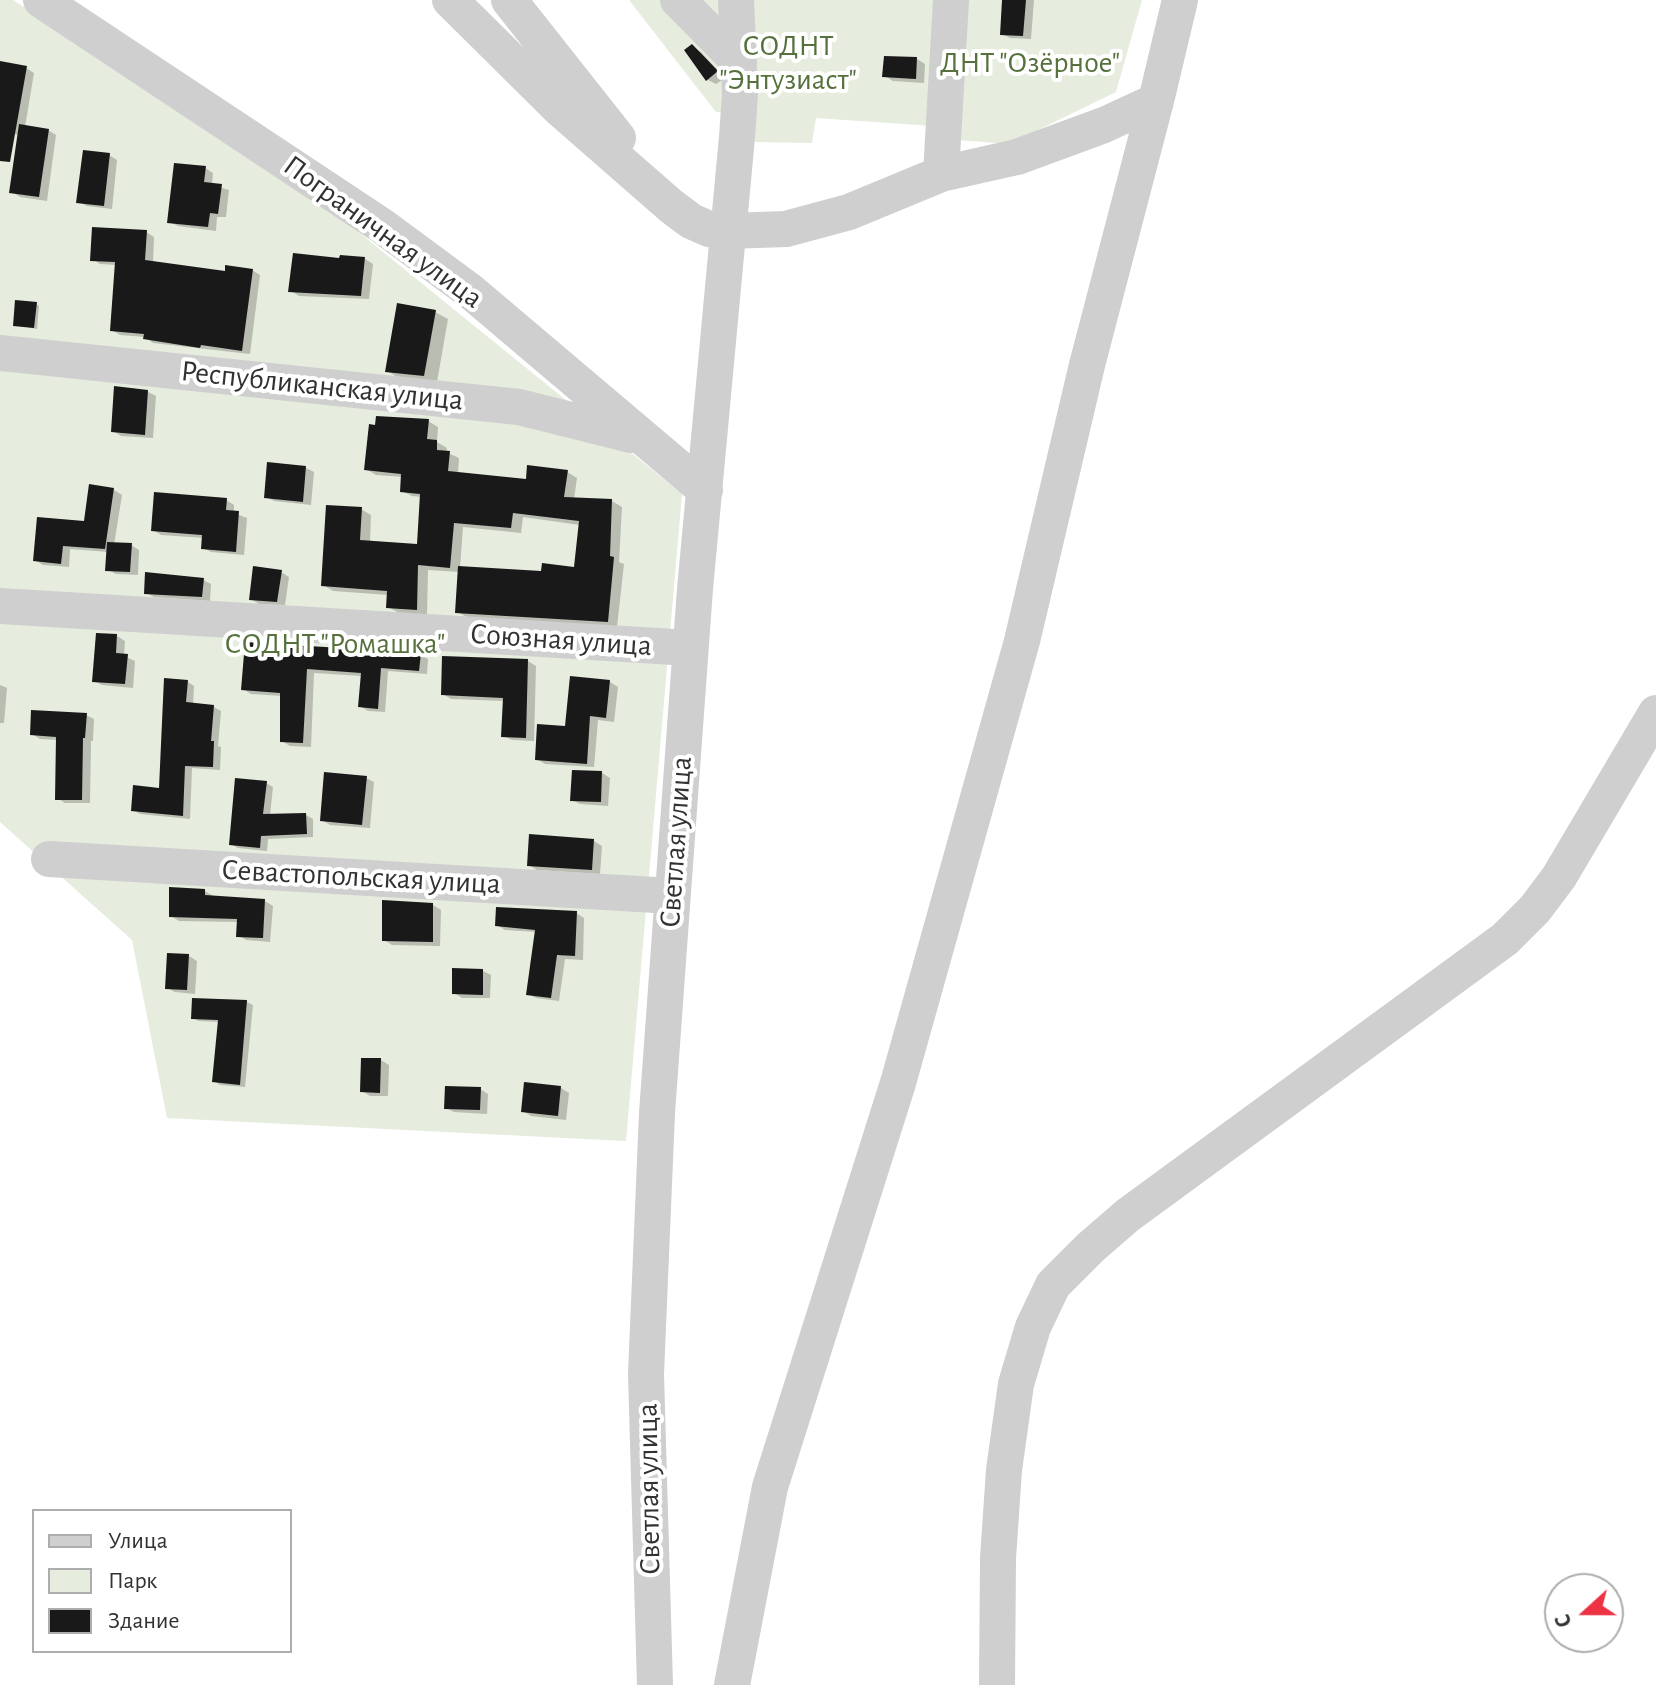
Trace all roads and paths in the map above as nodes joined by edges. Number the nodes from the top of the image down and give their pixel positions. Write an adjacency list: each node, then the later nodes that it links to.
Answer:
1 (41, 0): 15 (street, Пограничная улица)
2 (450, 0): 11 (street)
3 (509, 0): 11 (street)
4 (678, 0): 8 (street)
5 (736, 0): 8 (street, Светлая улица)
6 (951, 0): 10 (street)
7 (1180, 0): 9 (street)
8 (739, 62): 12 (street, Светлая улица)
9 (1156, 101): 10 (street); 23 (street)
10 (941, 174): 12 (street)
11 (671, 206): 12 (street); 13 (street)
12 (728, 231): 13 (street, Светлая улица)
13 (724, 275): 16 (street, Светлая улица)
14 (0, 353): 15 (street, Республиканская улица)
15 (640, 437): 16 (street, Пограничная улица)
16 (705, 490): 18 (street, Светлая улица)
17 (0, 606): 18 (street, Союзная улица)
18 (690, 648): 21 (street, Светлая улица)
19 (1656, 713): 24 (street)
20 (49, 859): 21 (street, Севастопольская улица)
21 (672, 896): 22 (street, Светлая улица)
22 (655, 1685)
23 (732, 1685)
24 (997, 1685)

